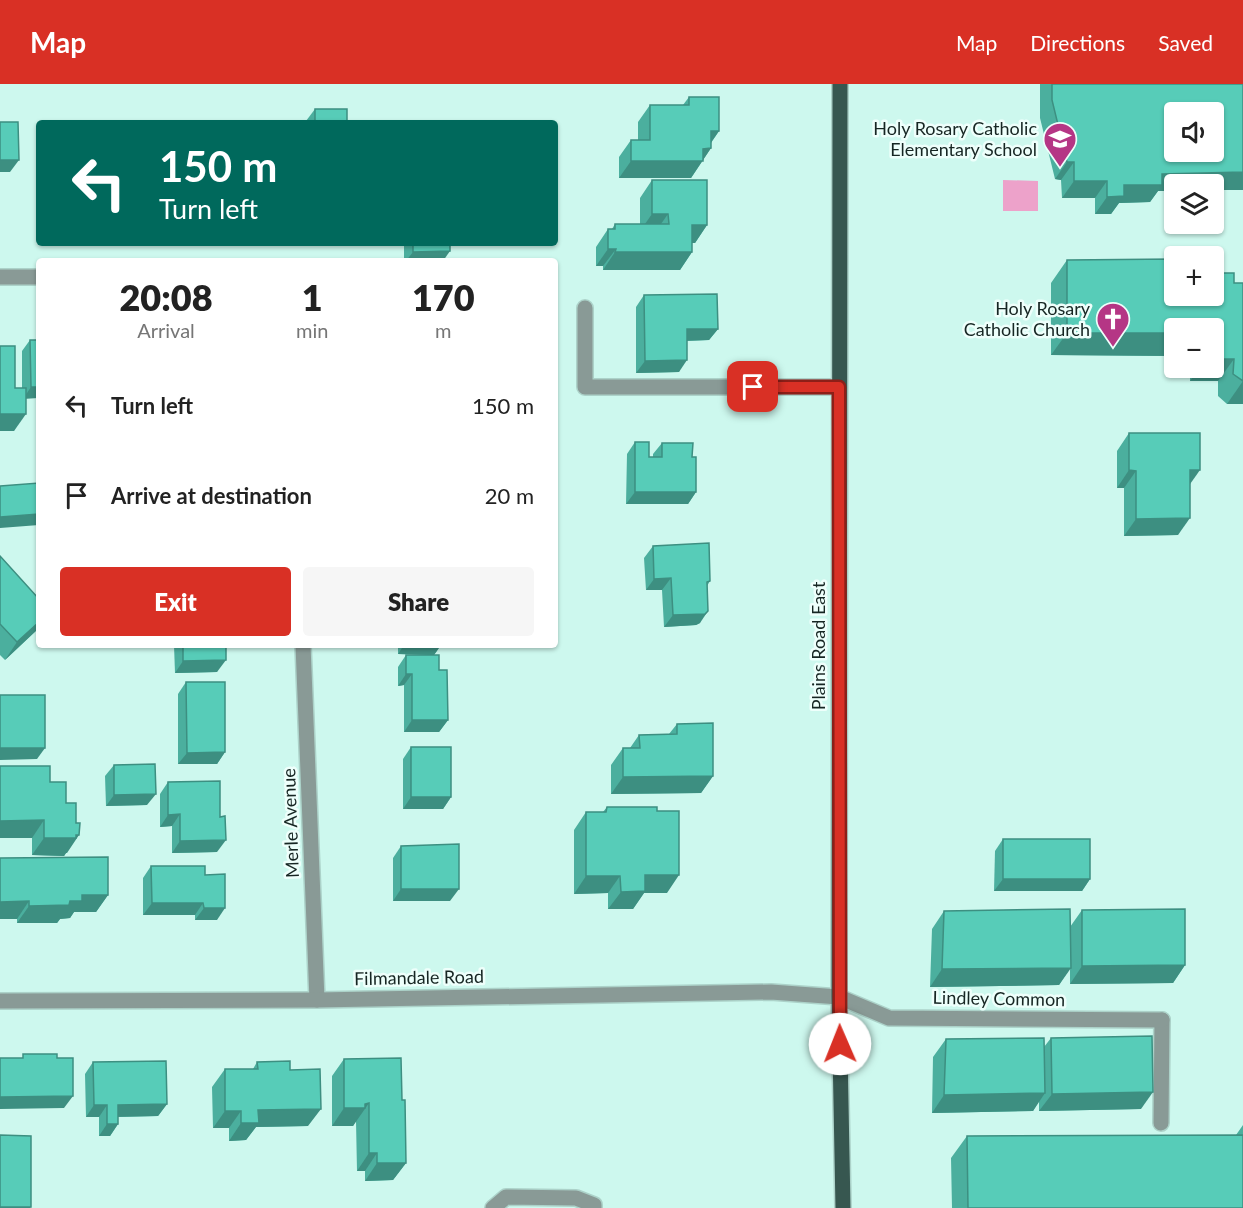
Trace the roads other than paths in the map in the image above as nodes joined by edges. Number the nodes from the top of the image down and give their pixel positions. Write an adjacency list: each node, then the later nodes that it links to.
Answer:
1 (840, 84): 5 (main road, Plains Road East)
2 (0, 277): 3 (street)
3 (36, 277)
4 (585, 308): 5 (street)
5 (839, 387): 7 (main road, Plains Road East)
6 (303, 648): 8 (street, Merle Avenue)
7 (839, 997): 8 (street, Filmandale Road); 10 (street, Lindley Common); 13 (main road, Plains Road East)
8 (317, 999): 9 (street, Filmandale Road)
9 (0, 1001)
10 (1161, 1123)
11 (493, 1208): 12 (street)
12 (594, 1208)
13 (843, 1208)

